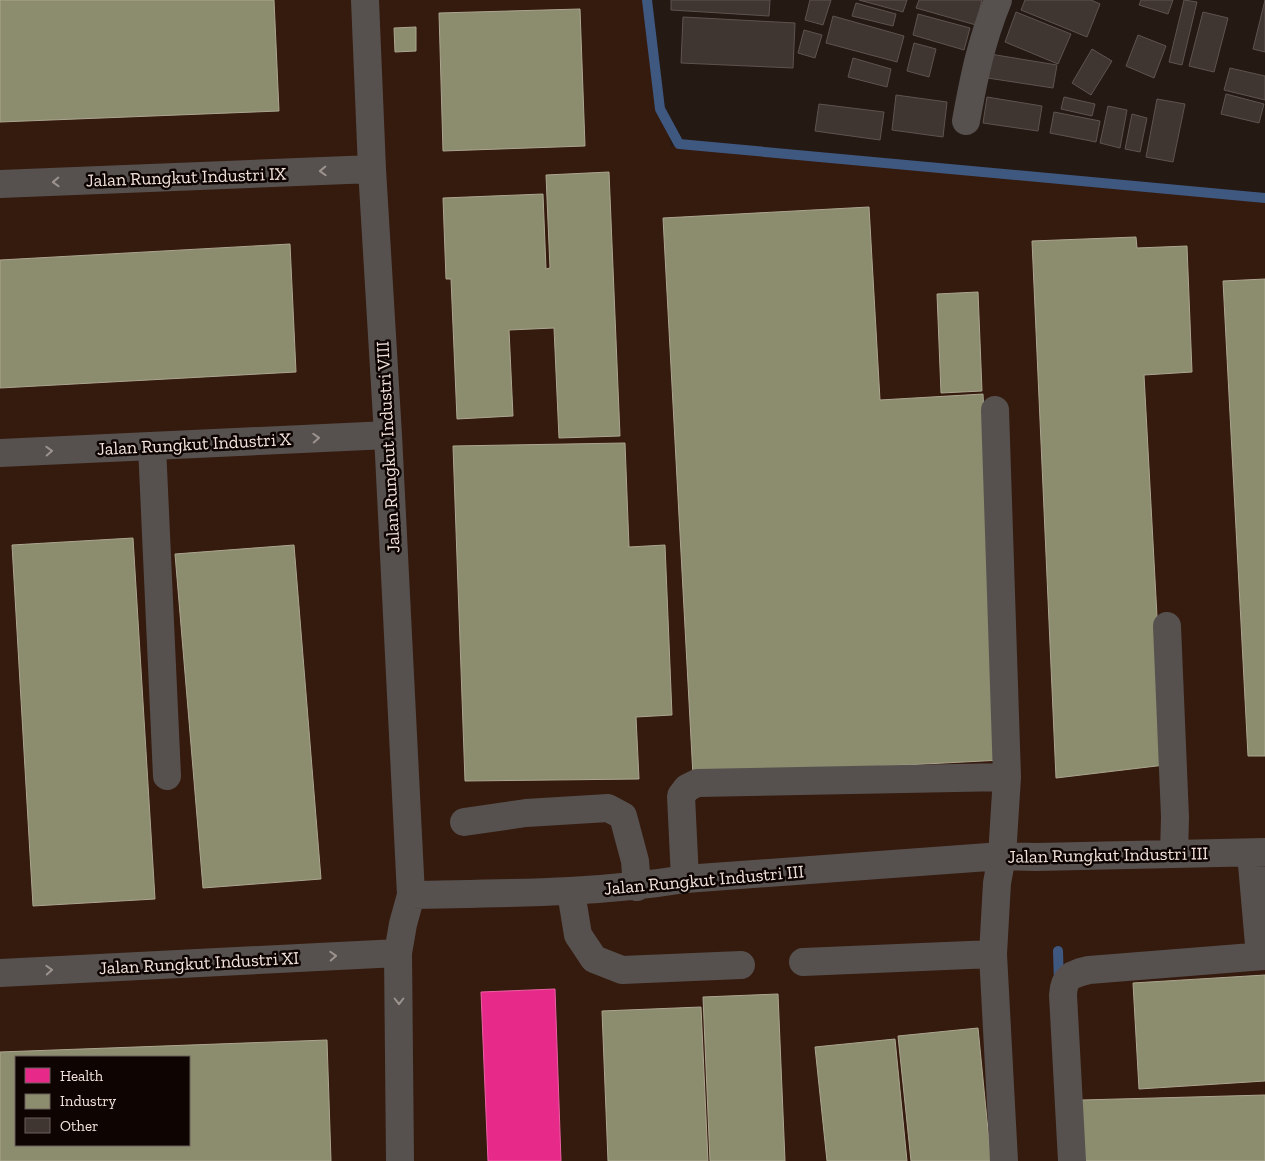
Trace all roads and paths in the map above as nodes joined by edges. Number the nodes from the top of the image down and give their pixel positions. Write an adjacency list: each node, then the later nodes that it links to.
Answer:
1 (365, 0): 4 (street, Jalan Rungkut Industri VIII)
2 (998, 0): 3 (street)
3 (966, 121)
4 (372, 169): 5 (street, Jalan Rungkut Industri IX, one-way to 5); 7 (street, Jalan Rungkut Industri VIII)
5 (0, 184)
6 (995, 410): 12 (street)
7 (388, 435): 8 (street, Jalan Rungkut Industri X, one-way to 7); 20 (street, Jalan Rungkut Industri VIII)
8 (152, 446): 9 (street, Jalan Rungkut Industri X, one-way to 8); 11 (street)
9 (0, 453)
10 (1167, 626): 15 (street)
11 (167, 776)
12 (1007, 777): 16 (street); 17 (street)
13 (464, 822): 18 (street)
14 (1258, 852): 15 (street, Jalan Rungkut Industri III); 23 (street)
15 (1174, 854): 16 (street, Jalan Rungkut Industri III)
16 (1002, 856): 17 (street, Jalan Rungkut Industri III); 22 (street)
17 (685, 879): 18 (street, Jalan Rungkut Industri III)
18 (637, 887): 19 (street, Jalan Rungkut Industri III)
19 (571, 892): 20 (street, Jalan Rungkut Industri III); 25 (street)
20 (411, 895): 21 (street)
21 (398, 953): 26 (street, Jalan Rungkut Industri XI, one-way to 21); 27 (street, one-way to 27)
22 (993, 954): 24 (street); 28 (street)
23 (1262, 956): 29 (street)
24 (804, 962)
25 (741, 965)
26 (0, 973)
27 (400, 1161)
28 (1004, 1161)
29 (1072, 1161)

